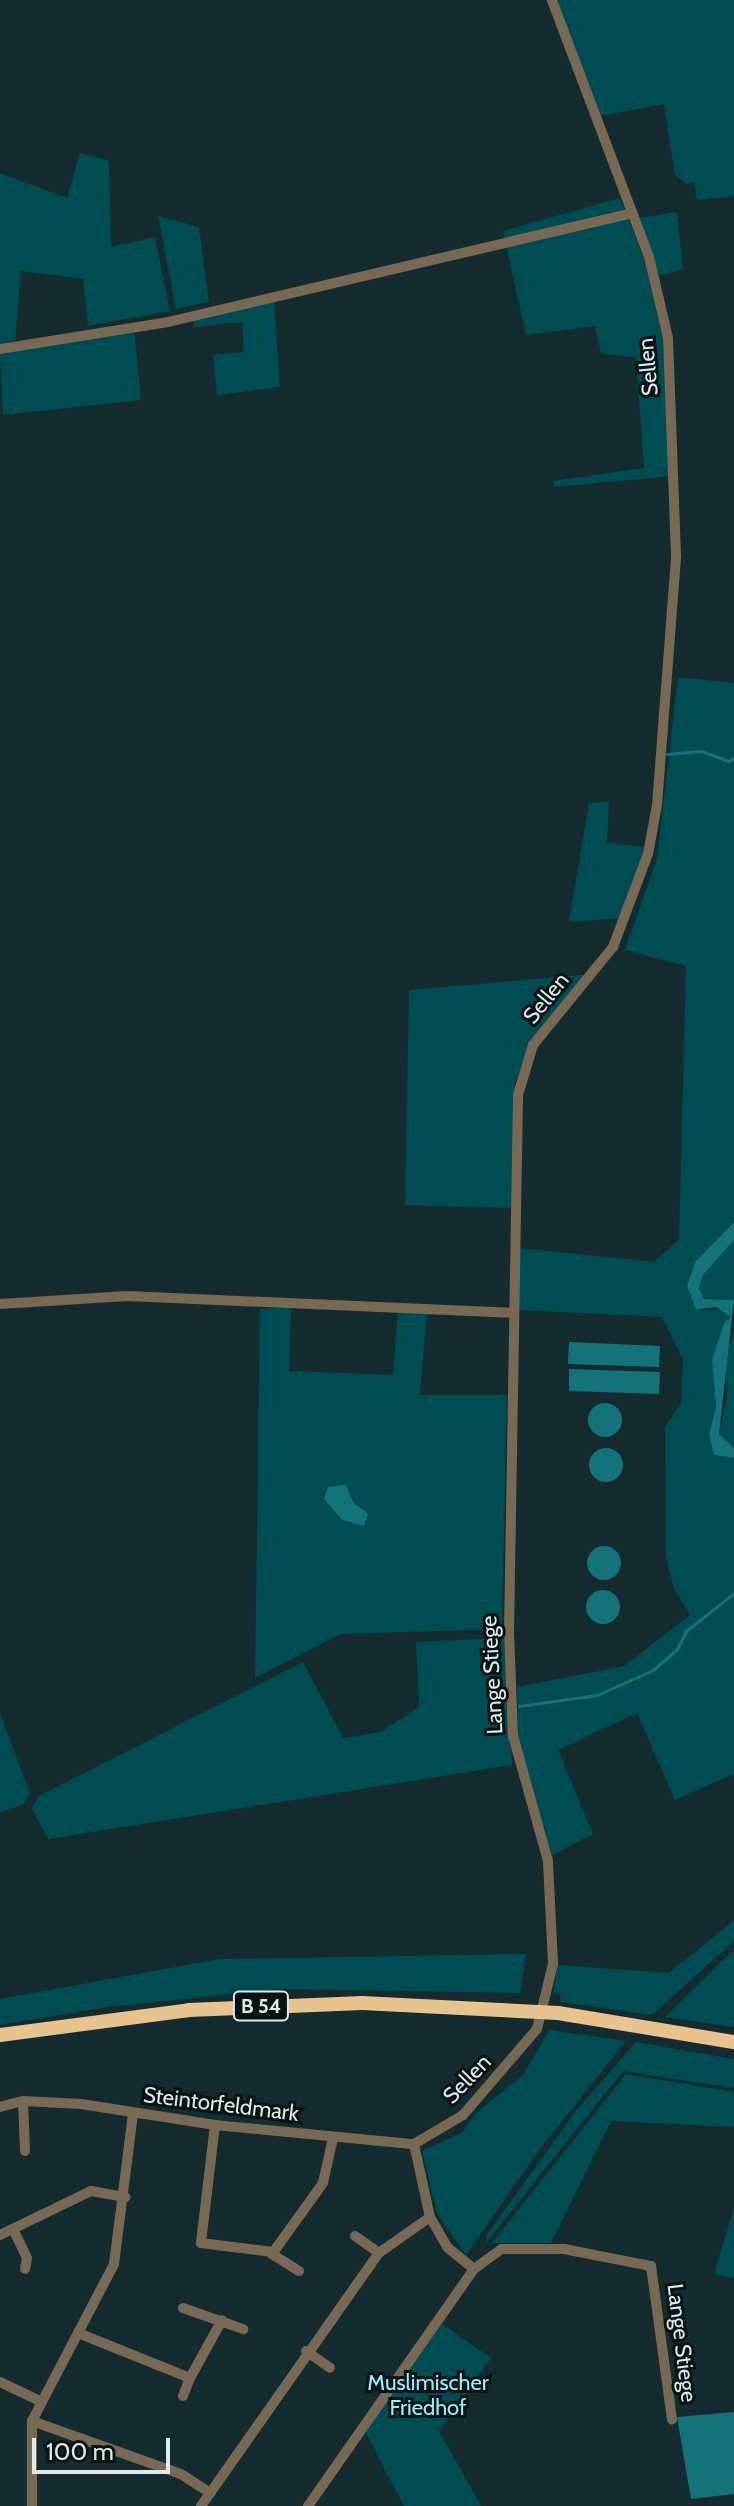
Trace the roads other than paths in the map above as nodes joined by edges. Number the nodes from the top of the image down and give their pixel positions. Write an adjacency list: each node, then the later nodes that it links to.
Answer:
1 (552, 0): 2 (street, Sellen)
2 (632, 213): 3 (street); 5 (street, Sellen)
3 (0, 349)
4 (0, 1304): 5 (street)
5 (513, 1313): 6 (street, Lange Stiege)
6 (537, 2029): 14 (street, Sellen)
7 (0, 2035): 8 (highway, B 54)
8 (734, 2042)
9 (23, 2101): 10 (street, Steintorfeldmark); 11 (street, Steintorfeldmark); 15 (street)
10 (0, 2107)
11 (133, 2113): 12 (street, Steintorfeldmark); 16 (street)
12 (215, 2125): 13 (street, Steintorfeldmark); 21 (street)
13 (333, 2138): 14 (street, Steintorfeldmark); 21 (street)
14 (414, 2144): 17 (street)
15 (25, 2151)
16 (125, 2197): 18 (street); 29 (street)
17 (430, 2217): 22 (street); 24 (street)
18 (13, 2229): 19 (street); 23 (street)
19 (0, 2235)
20 (355, 2236): 22 (street)
21 (273, 2252): 25 (street)
22 (379, 2253): 30 (street)
23 (25, 2269)
24 (474, 2269): 36 (street, Lange Stiege); 41 (street, Lange Stiege)
25 (299, 2271)
26 (183, 2308): 27 (street)
27 (222, 2320): 28 (street); 32 (street)
28 (243, 2329)
29 (78, 2333): 32 (street); 35 (street)
30 (306, 2351): 31 (street); 38 (street)
31 (330, 2368)
32 (190, 2378): 34 (street)
33 (0, 2382): 35 (street)
34 (183, 2396)
35 (40, 2401): 37 (street)
36 (672, 2420)
37 (32, 2421): 38 (street); 39 (street)
38 (210, 2493): 40 (street)
39 (32, 2506)
40 (201, 2506)
41 (308, 2506)

